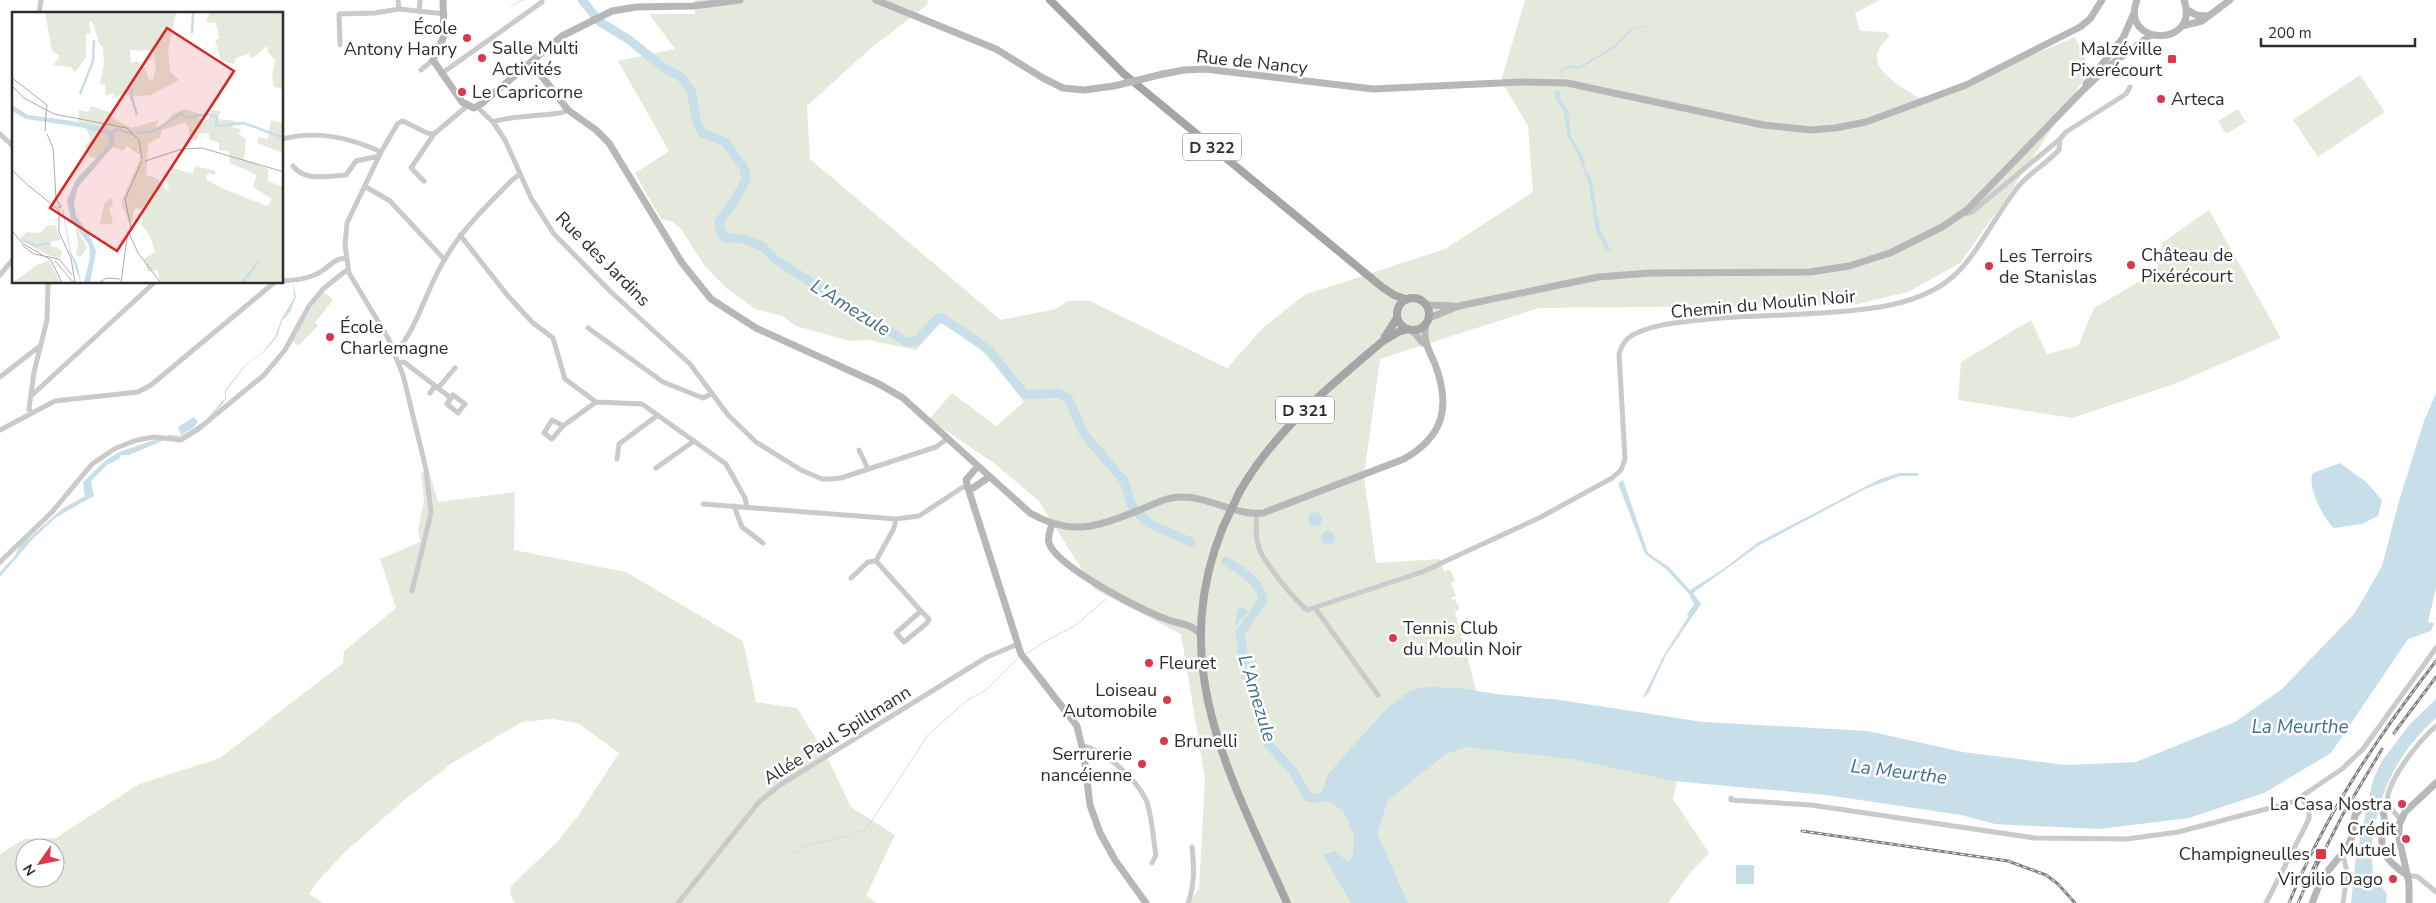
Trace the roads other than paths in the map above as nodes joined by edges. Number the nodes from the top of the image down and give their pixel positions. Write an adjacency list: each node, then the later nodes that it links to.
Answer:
1 (398, 0): 12 (street)
2 (420, 0): 14 (street)
3 (443, 0): 16 (street)
4 (740, 0): 24 (street)
5 (876, 0): 7 (street, Rue de Nancy, bridge)
6 (1050, 0): 54 (main road, D 322)
7 (2102, 0)
8 (2184, 0): 13 (street)
9 (2230, 0): 17 (street)
10 (2135, 1): 15 (street)
11 (542, 2): 26 (street)
12 (399, 9): 14 (street); 20 (street)
13 (2186, 9): 17 (street); 18 (street)
14 (419, 12): 16 (street)
15 (2134, 13): 19 (street); 21 (street)
16 (444, 14): 22 (street)
17 (2207, 16): 18 (street)
18 (2182, 26): 19 (street)
19 (2151, 35): 23 (street)
20 (340, 45)
21 (2115, 48): 23 (street); 28 (street)
22 (433, 60): 25 (street); 26 (street)
23 (2116, 60): 28 (street)
24 (531, 62): 30 (street); 31 (street)
25 (421, 70)
26 (441, 74): 29 (street)
27 (2130, 87): 35 (street, Chemin du Moulin Noir)
28 (2081, 92): 43 (street)
29 (467, 106): 30 (street); 34 (street)
30 (477, 107): 32 (street, Rue des Jardins)
31 (568, 110): 32 (street); 79 (street)
32 (493, 122): 40 (street, Rue des Jardins)
33 (0, 134): 37 (street)
34 (434, 134): 38 (street); 41 (street)
35 (2060, 138): 43 (street); 99 (street, Chemin du Moulin Noir)
36 (284, 139): 38 (street)
37 (12, 145)
38 (380, 154): 39 (street); 42 (street)
39 (293, 166)
40 (520, 174): 44 (street); 71 (street, Rue des Jardins)
41 (424, 181)
42 (366, 186): 45 (street); 47 (street)
43 (1958, 216): 57 (street)
44 (460, 236): 47 (street); 74 (street)
45 (346, 258): 48 (street); 50 (street)
46 (12, 260): 49 (street)
47 (444, 260): 64 (street)
48 (348, 269): 64 (street); 96 (street)
49 (0, 275)
50 (284, 281)
51 (48, 284): 63 (street)
52 (153, 284): 72 (street)
53 (273, 284): 75 (street)
54 (1382, 287): 55 (main road, D 322); 58 (main road, D 322)
55 (1405, 299): 56 (main road); 58 (main road)
56 (1427, 305): 57 (street); 59 (main road)
57 (1459, 306): 59 (street)
58 (1397, 314): 61 (main road); 62 (main road, D 321)
59 (1427, 321): 61 (main road); 65 (street)
60 (588, 328): 71 (street)
61 (1410, 329): 62 (main road, D 321); 65 (street)
62 (1383, 341): 101 (main road, D 321, bridge)
63 (40, 346): 68 (street); 72 (street)
64 (395, 353): 66 (street)
65 (1431, 356): 91 (street)
66 (399, 363): 69 (street); 98 (street)
67 (455, 368): 69 (street)
68 (0, 377)
69 (437, 387): 70 (street); 73 (street)
70 (430, 393)
71 (711, 394): 85 (street, Rue des Jardins)
72 (31, 396): 75 (street)
73 (451, 398)
74 (596, 402): 76 (street); 77 (street)
75 (31, 412): 78 (street)
76 (658, 415): 80 (street); 82 (street)
77 (563, 426)
78 (0, 430)
79 (947, 440): 83 (street); 85 (street, Rue des Jardins)
80 (694, 441): 84 (street); 90 (street)
81 (859, 450): 85 (street)
82 (617, 459)
83 (977, 467): 86 (street); 87 (street)
84 (656, 468)
85 (868, 470)
86 (989, 477): 87 (street); 93 (street)
87 (968, 488): 92 (street); 102 (street)
88 (703, 504): 89 (street)
89 (734, 506): 90 (street); 94 (street)
90 (747, 507): 92 (street)
91 (1257, 514): 93 (street); 99 (street)
92 (896, 519): 95 (street)
93 (1052, 524): 101 (street)
94 (763, 543)
95 (876, 561): 97 (street); 100 (street)
96 (0, 562)
97 (851, 578)
98 (412, 591)
99 (1315, 608): 104 (street)
100 (922, 611): 100 (street)
101 (1201, 634): 121 (main road, D 321)
102 (1018, 644): 106 (street); 118 (street, Allée Paul Spillmann)
103 (2436, 648): 108 (street)
104 (1378, 696)
105 (2436, 726): 110 (street)
106 (1082, 746): 115 (street); 119 (street)
107 (2436, 783): 110 (street)
108 (2301, 797): 109 (street); 122 (street)
109 (1731, 798)
110 (2401, 820): 113 (street)
111 (1192, 847): 120 (street)
112 (2342, 855): 114 (street); 123 (street); 124 (street)
113 (2402, 855): 114 (street); 116 (street)
114 (2387, 856): 116 (street)
115 (1152, 863)
116 (2407, 875): 117 (street); 125 (street)
117 (2436, 892)
118 (678, 903)
119 (1146, 903)
120 (1188, 903)
121 (1287, 903)
122 (2266, 903)
123 (2312, 903)
124 (2343, 903)
125 (2409, 903)

